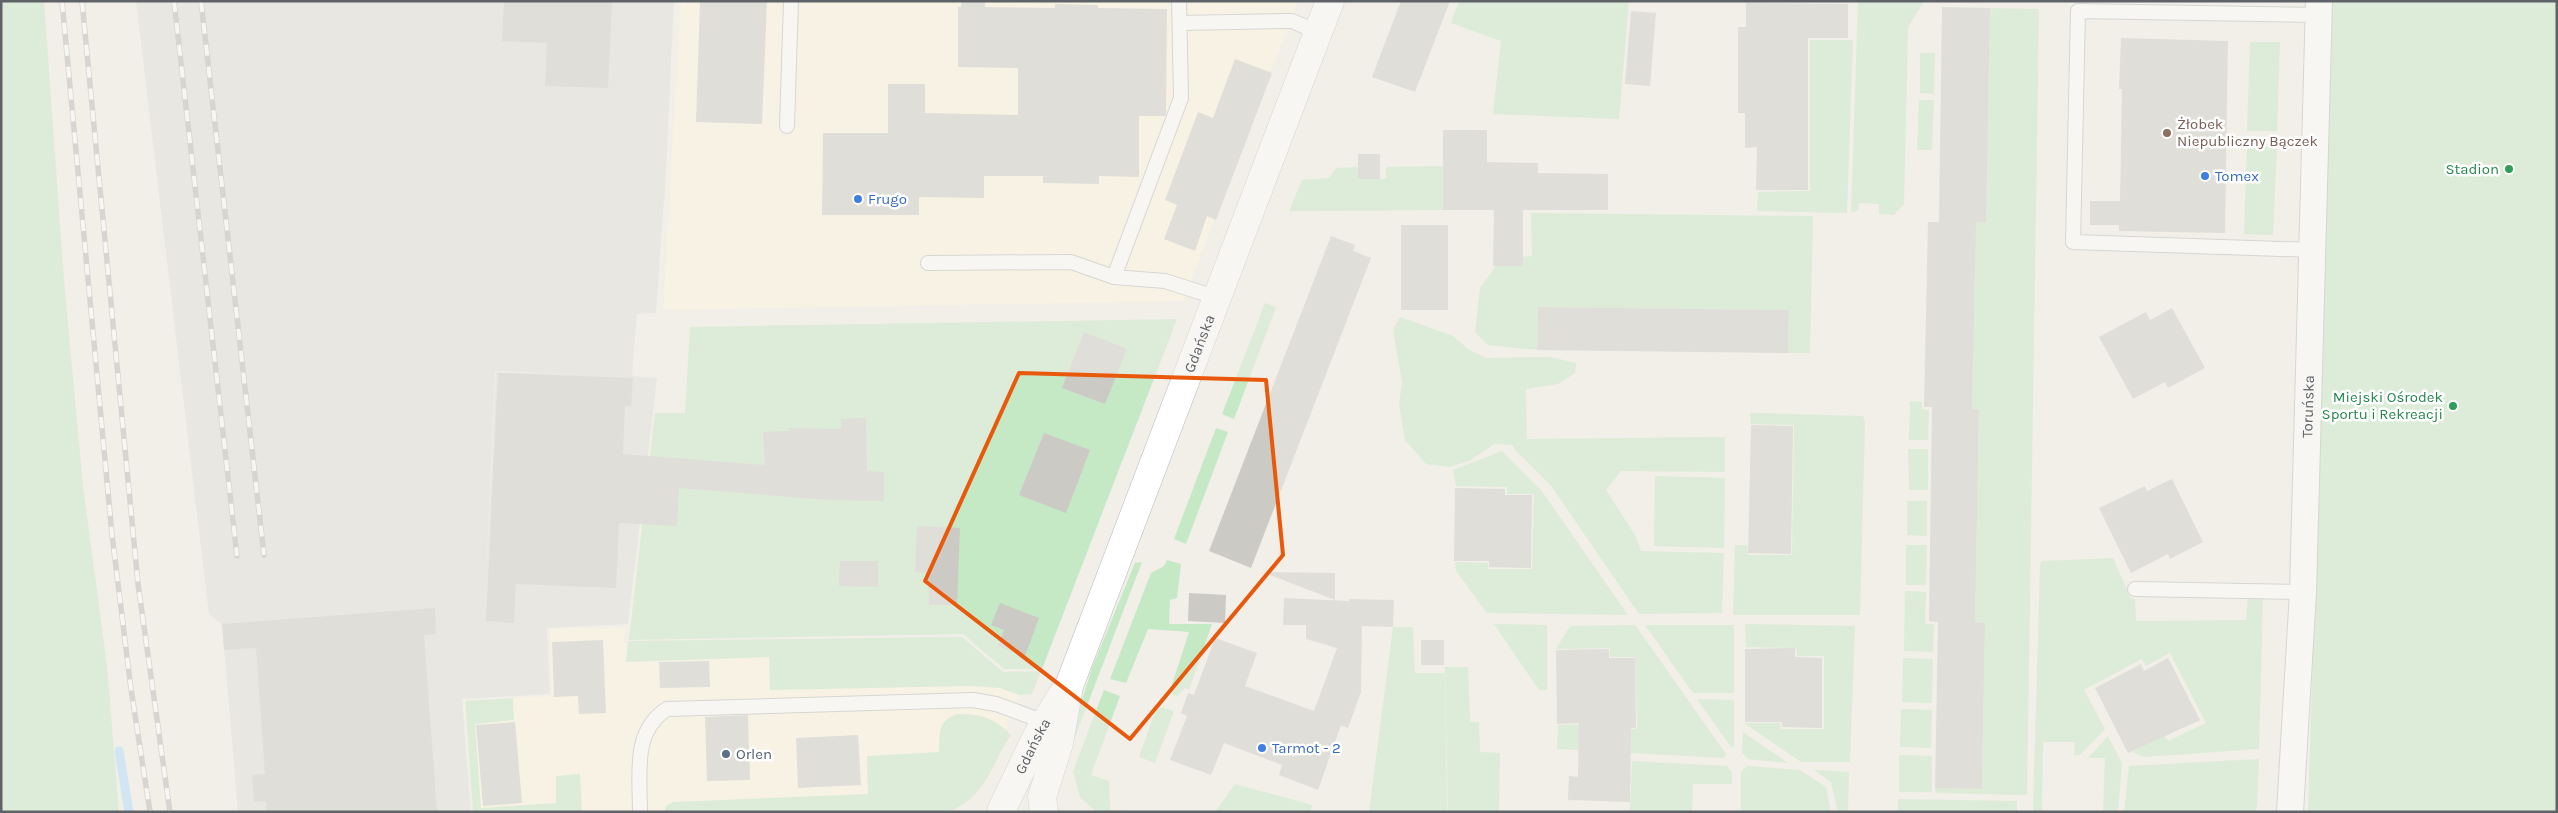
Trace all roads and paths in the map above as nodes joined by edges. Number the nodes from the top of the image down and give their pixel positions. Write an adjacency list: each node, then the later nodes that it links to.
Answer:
1 (791, 1): 7 (lane)
2 (1179, 1): 5 (lane)
3 (1330, 1): 6 (street, Gdańska)
4 (2319, 8): 8 (street, Toruńska); 8 (lane)
5 (1180, 23): 6 (lane); 10 (lane)
6 (1318, 32): 11 (street, Gdańska)
7 (786, 126)
8 (2313, 250): 13 (street, Toruńska)
9 (928, 263): 10 (lane)
10 (1114, 277): 11 (lane)
11 (1215, 297): 14 (street, Gdańska)
12 (2135, 589): 13 (lane)
13 (2303, 592): 19 (street, Toruńska)
14 (1069, 686): 15 (street, Gdańska); 18 (street, Gdańska)
15 (1044, 722): 16 (street, Gdańska); 17 (lane)
16 (1001, 810): 18 (street)
17 (640, 812)
18 (1044, 812)
19 (2290, 812)

